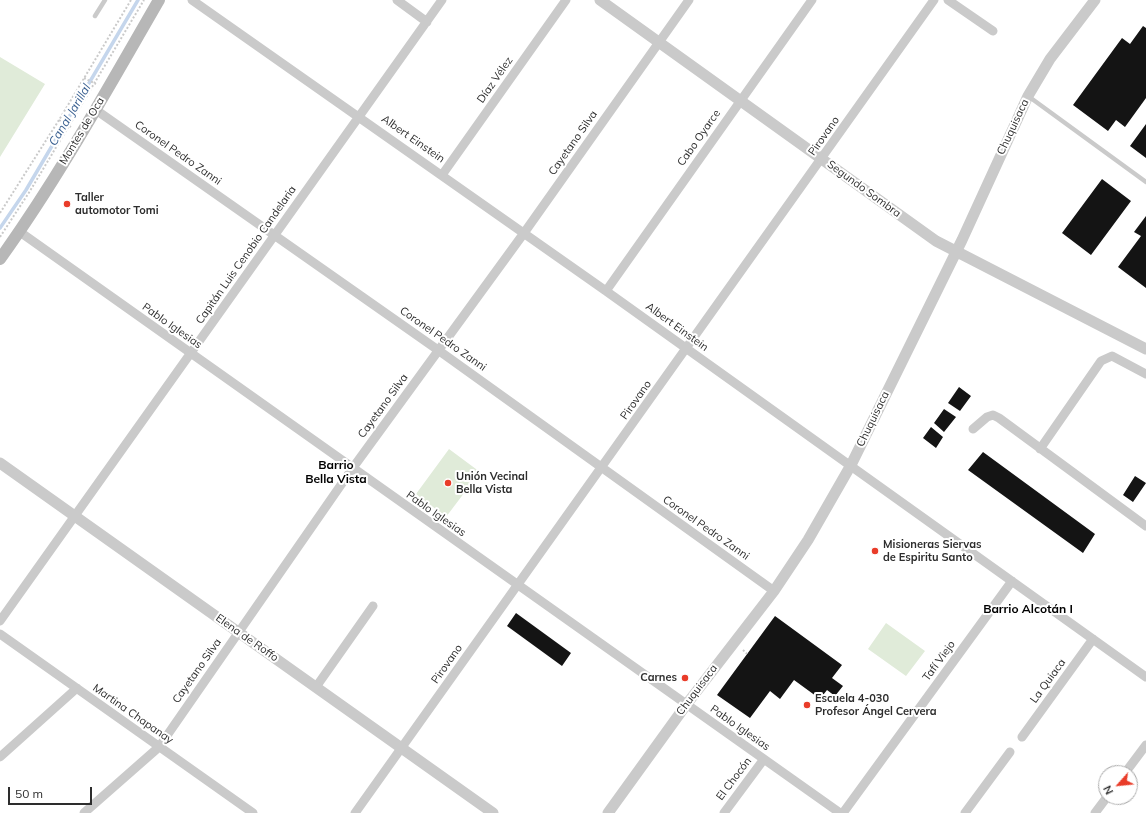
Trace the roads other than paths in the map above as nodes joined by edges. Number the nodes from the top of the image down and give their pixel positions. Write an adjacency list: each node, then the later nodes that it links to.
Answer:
1 (105, 0): 13 (lane)
2 (159, 0): 19 (main road, Montes de Oca)
3 (192, 0): 20 (street, Albert Einstein)
4 (397, 0): 14 (street)
5 (442, 0): 14 (street, Capitán Luis Cenobio Candelaria)
6 (566, 0): 22 (street, Díaz Vélez)
7 (600, 0): 16 (street, Segundo Sombra)
8 (689, 0): 16 (street, Cayetano Silva)
9 (812, 0): 18 (street, Cabo Oyarce)
10 (934, 0): 21 (street, Pirovano)
11 (948, 0): 15 (street)
12 (1095, 0): 17 (street, Chuquisaca)
13 (95, 16)
14 (427, 22): 20 (street, Capitán Luis Cenobio Candelaria)
15 (994, 31)
16 (659, 42): 18 (street, Segundo Sombra); 25 (street, Cayetano Silva)
17 (1028, 96): 23 (lane); 27 (street, Chuquisaca)
18 (740, 100): 21 (street, Segundo Sombra); 29 (street, Cabo Oyarce)
19 (96, 110): 24 (main road, Montes de Oca); 26 (street, Coronel Pedro Zanni)
20 (360, 117): 22 (street, Albert Einstein); 26 (street, Capitán Luis Cenobio Candelaria)
21 (822, 159): 27 (street, Segundo Sombra); 30 (street, Pirovano)
22 (442, 174): 25 (street, Albert Einstein)
23 (1146, 182)
24 (20, 232): 28 (main road, Montes de Oca); 33 (street, Pablo Iglesias)
25 (524, 233): 29 (street, Albert Einstein); 32 (street, Cayetano Silva)
26 (275, 235): 32 (street, Coronel Pedro Zanni); 33 (street, Capitán Luis Cenobio Candelaria)
27 (956, 252): 31 (street, Segundo Sombra); 38 (street, Chuquisaca)
28 (0, 259)
29 (606, 291): 30 (street, Albert Einstein)
30 (687, 348): 38 (street, Albert Einstein); 39 (street, Pirovano)
31 (1146, 349)
32 (438, 350): 39 (street, Coronel Pedro Zanni); 40 (street, Cayetano Silva)
33 (191, 354): 40 (street, Pablo Iglesias); 41 (street, Capitán Luis Cenobio Candelaria)
34 (1146, 374): 36 (street)
35 (973, 429): 36 (street)
36 (1040, 449): 42 (street)
37 (0, 463): 41 (street, Elena de Roffo)
38 (851, 465): 43 (street, Albert Einstein); 45 (street, Chuquisaca)
39 (602, 468): 44 (street, Pirovano); 45 (street, Coronel Pedro Zanni)
40 (352, 469): 44 (street, Pablo Iglesias); 48 (street, Cayetano Silva)
41 (74, 516): 47 (street, Capitán Luis Cenobio Candelaria); 48 (street, Elena de Roffo)
42 (1144, 521)
43 (1012, 581): 50 (street, Albert Einstein); 69 (street, Tafí Viejo)
44 (517, 586): 54 (street, Pablo Iglesias); 58 (street, Pirovano)
45 (774, 591): 54 (street, Chuquisaca)
46 (373, 606): 52 (street)
47 (0, 622)
48 (238, 632): 52 (street, Elena de Roffo); 57 (street, Cayetano Silva)
49 (0, 634): 53 (street, Martina Chapanay)
50 (1093, 639): 51 (street, Albert Einstein); 55 (street, La Quiaca)
51 (1146, 677)
52 (316, 687): 58 (street, Elena de Roffo)
53 (77, 688): 57 (street, Martina Chapanay); 60 (street)
54 (686, 705): 61 (street, Pablo Iglesias); 67 (street, Chuquisaca)
55 (1022, 737)
56 (1146, 746): 62 (street)
57 (159, 747): 63 (street, Cayetano Silva); 64 (street, Martina Chapanay)
58 (402, 748): 65 (street, Pirovano); 66 (street, Elena de Roffo)
59 (1010, 752): 70 (street)
60 (0, 757)
61 (764, 759): 68 (street, El Chocón); 69 (street, Pablo Iglesias)
62 (1131, 765)
63 (84, 813)
64 (252, 813)
65 (355, 813)
66 (493, 813)
67 (608, 813)
68 (724, 813)
69 (842, 813)
70 (965, 813)

